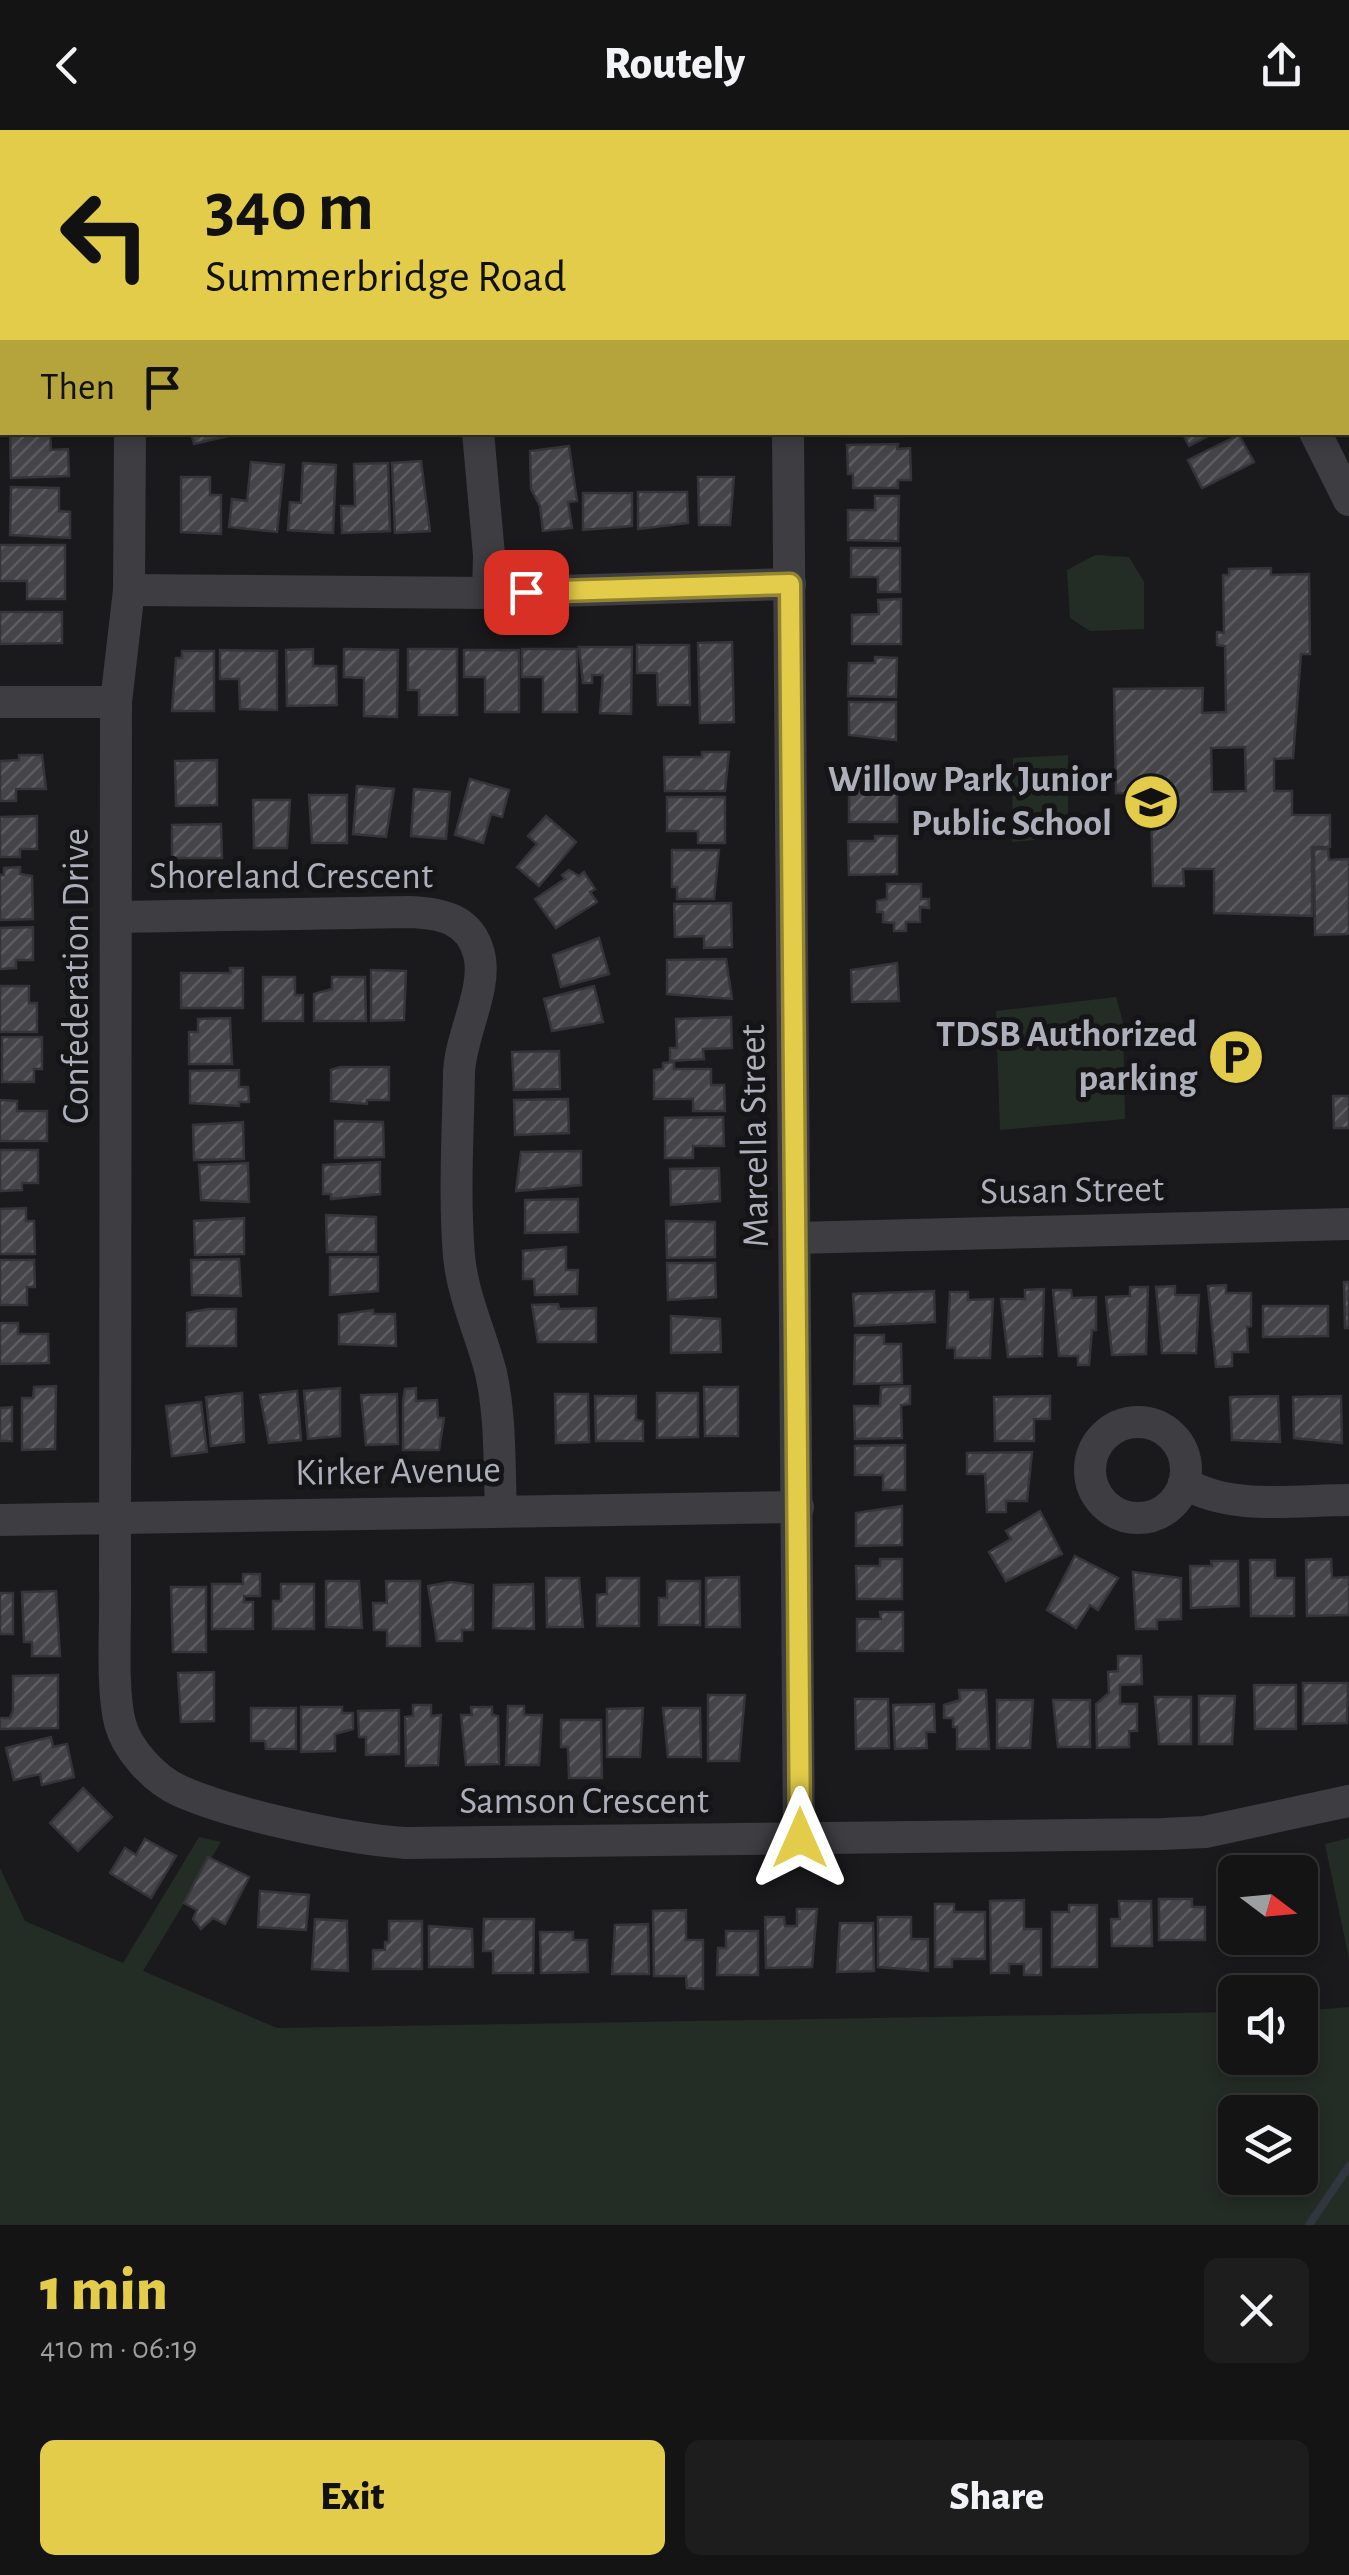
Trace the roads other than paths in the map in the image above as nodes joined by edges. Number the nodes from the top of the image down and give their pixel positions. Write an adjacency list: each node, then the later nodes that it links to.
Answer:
1 (130, 435): 7 (street, Confederation Drive)
2 (478, 435): 8 (street)
3 (788, 435): 6 (street, Marcella Street)
4 (1316, 435): 5 (street)
5 (1349, 500)
6 (790, 584): 8 (street); 13 (street, Marcella Street)
7 (129, 590): 8 (street); 10 (street, Confederation Drive)
8 (488, 593)
9 (0, 702): 10 (street)
10 (116, 702): 11 (street, Confederation Drive)
11 (118, 917): 17 (street, Shoreland Crescent); 18 (street, Confederation Drive)
12 (1349, 1224): 13 (street, Susan Street)
13 (796, 1238): 16 (street, Marcella Street)
14 (1184, 1484): 15 (street)
15 (1349, 1500)
16 (798, 1506): 17 (street, Kirker Avenue); 21 (street, Marcella Street)
17 (501, 1510): 18 (street, Kirker Avenue)
18 (115, 1519): 19 (street, Kirker Avenue); 21 (street, Samson Crescent)
19 (0, 1520)
20 (1349, 1801): 21 (street, Samson Crescent)
21 (800, 1838)

